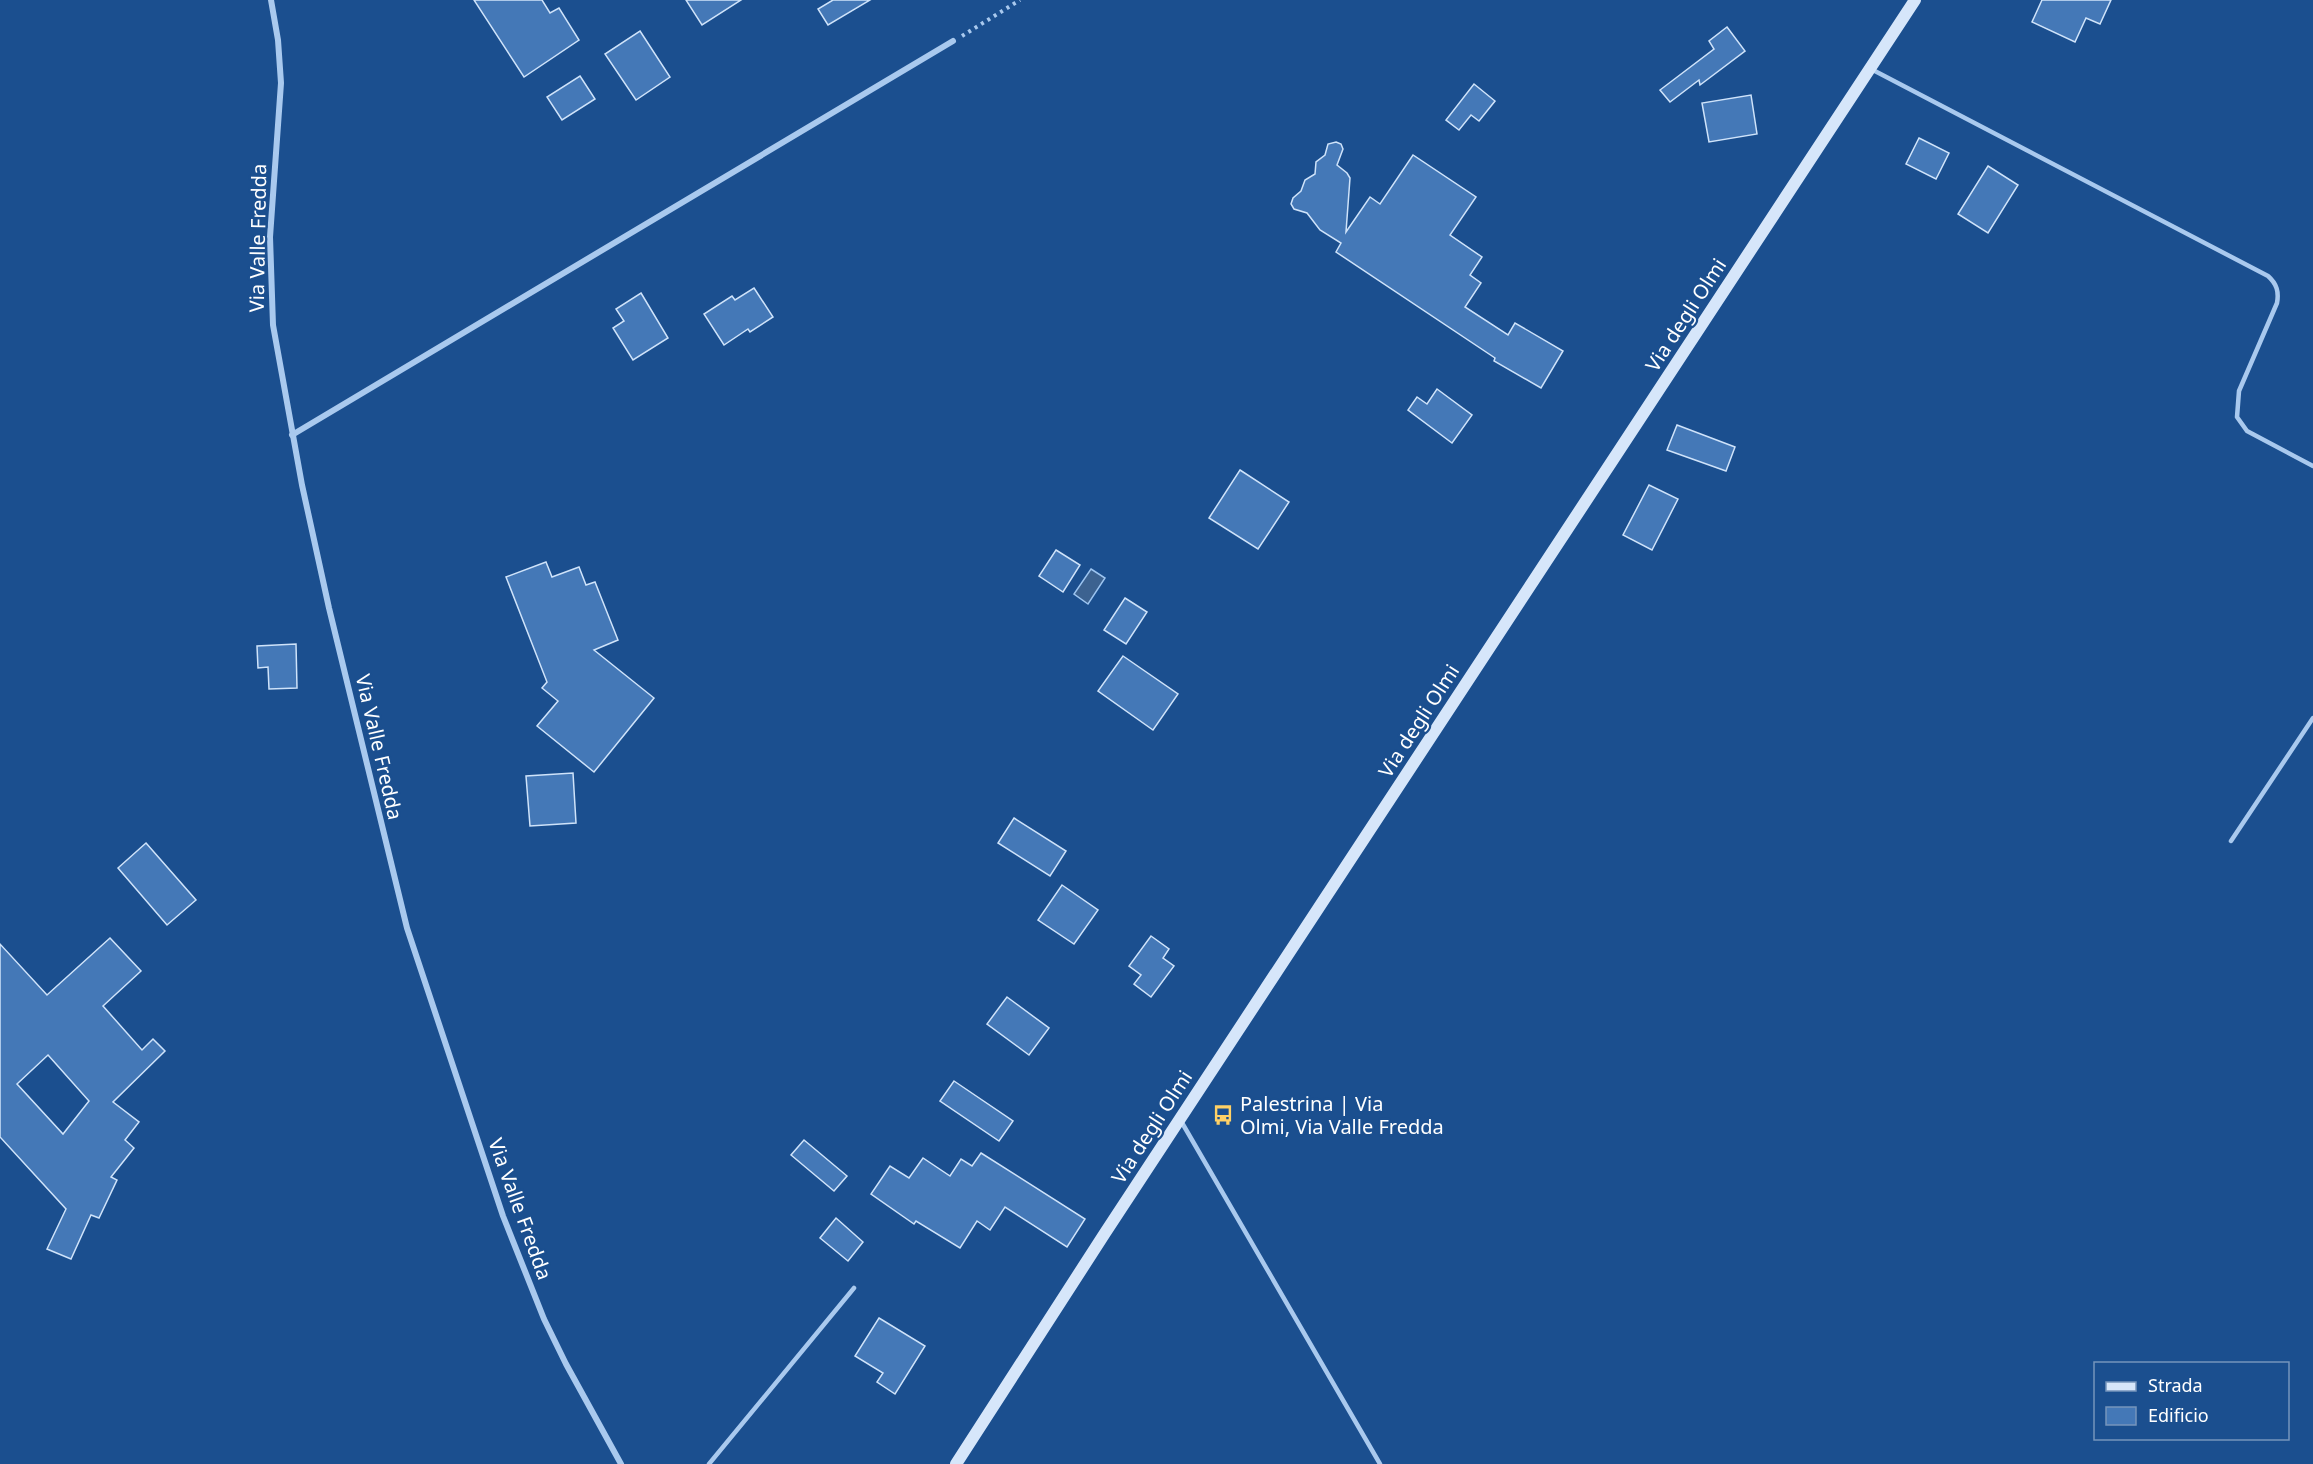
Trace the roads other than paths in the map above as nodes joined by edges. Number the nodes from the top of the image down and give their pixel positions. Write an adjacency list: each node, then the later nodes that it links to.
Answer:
1 (271, 0): 5 (street, Via Valle Fredda)
2 (1915, 0): 4 (street, Via degli Olmi)
3 (953, 41): 5 (street)
4 (1870, 68): 6 (lane); 9 (street, Via degli Olmi)
5 (292, 435): 11 (street, Via Valle Fredda)
6 (2313, 466)
7 (2313, 718): 8 (lane)
8 (2231, 841)
9 (1180, 1119): 13 (street, Via degli Olmi); 14 (lane)
10 (854, 1288): 12 (lane)
11 (621, 1464)
12 (709, 1464)
13 (957, 1464)
14 (1380, 1464)

